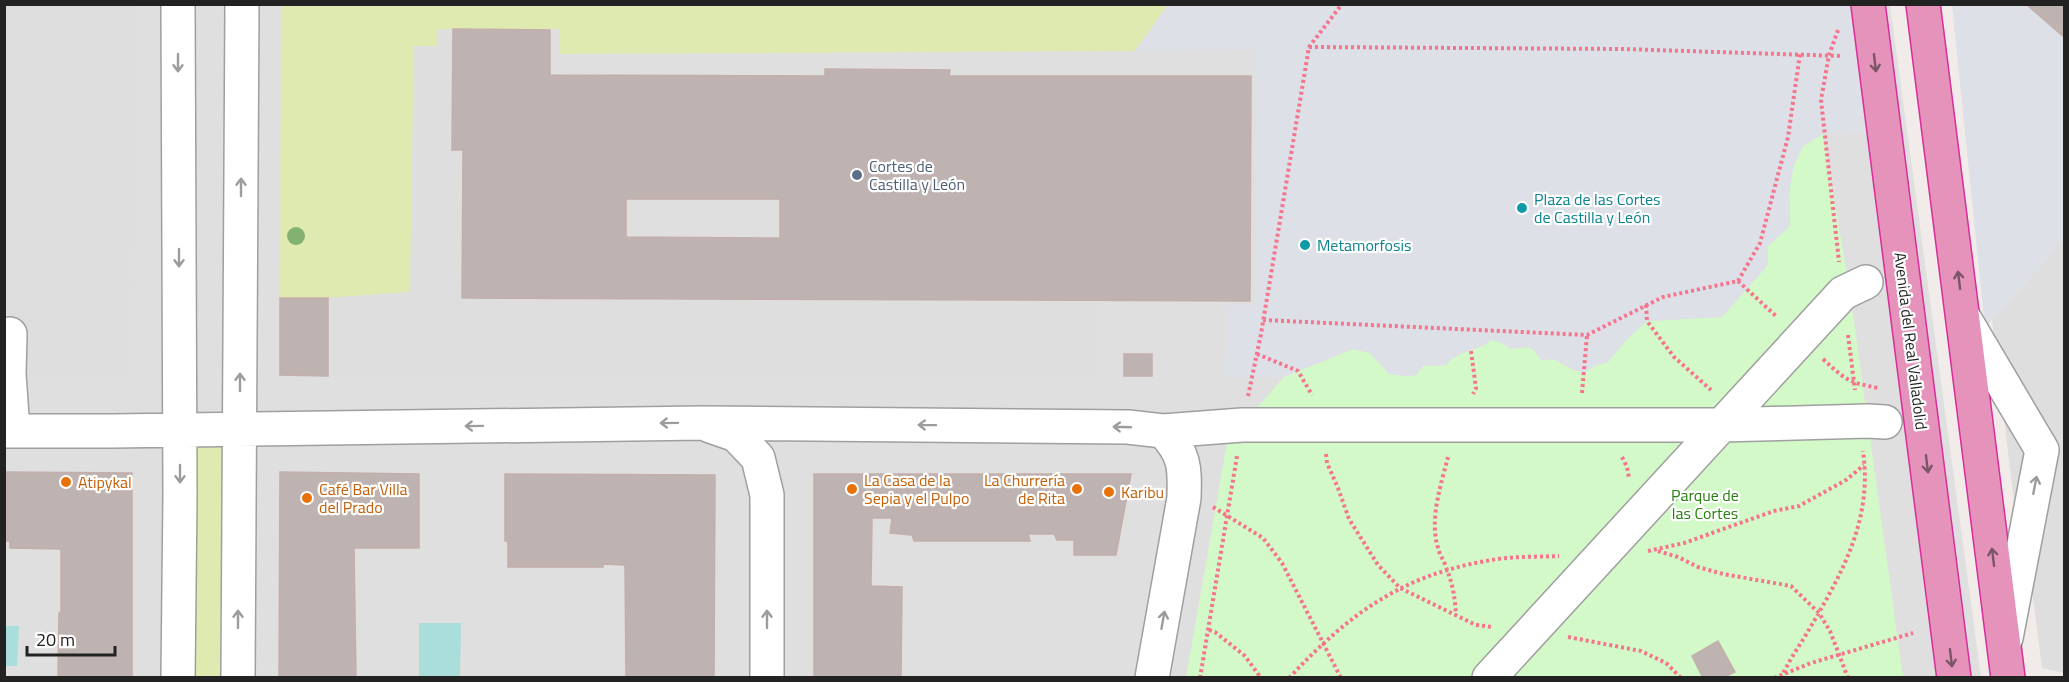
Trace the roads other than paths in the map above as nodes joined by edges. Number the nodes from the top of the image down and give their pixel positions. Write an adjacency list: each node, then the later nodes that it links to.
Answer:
1 (178, 4): 12 (street, one-way to 12)
2 (242, 4): 11 (street, one-way to 2)
3 (1868, 4): 21 (highway, Avenida del Real Valladolid, one-way to 21)
4 (1923, 4): 6 (highway, one-way to 4)
5 (1866, 282): 8 (street)
6 (1964, 318): 15 (highway, one-way to 6); 15 (street, one-way to 6)
7 (10, 334): 13 (street)
8 (1727, 418): 9 (street); 14 (street); 20 (street)
9 (1885, 422)
10 (702, 423): 11 (street, one-way to 11); 14 (street, one-way to 10); 18 (street, one-way to 10)
11 (240, 428): 12 (street); 17 (street, one-way to 11)
12 (180, 430): 13 (street); 16 (street, one-way to 16)
13 (9, 431)
14 (1169, 437): 19 (street, one-way to 14)
15 (2004, 646): 22 (highway)
16 (178, 678)
17 (237, 678)
18 (767, 678)
19 (1152, 678)
20 (1490, 678)
21 (1954, 678)
22 (2008, 678)

